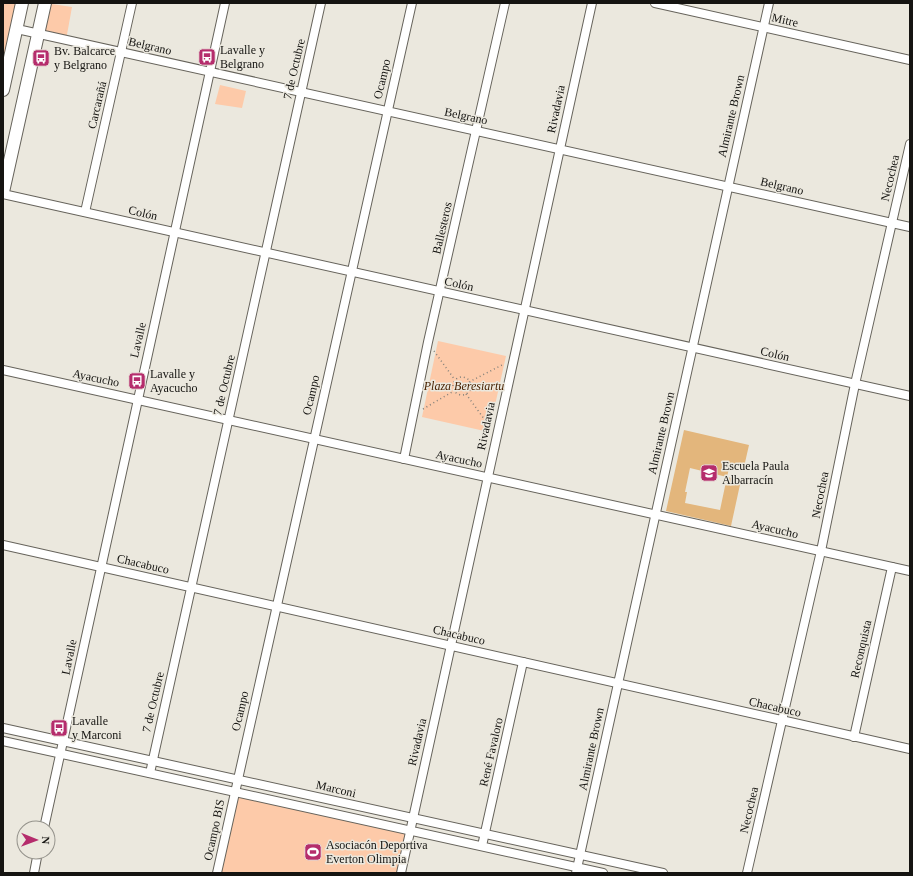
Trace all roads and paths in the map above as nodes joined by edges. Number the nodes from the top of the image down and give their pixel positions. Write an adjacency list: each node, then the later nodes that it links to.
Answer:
1 (22, 3): 12 (main road)
2 (46, 3): 13 (main road)
3 (132, 3): 14 (street, Carcarañá)
4 (225, 3): 16 (street, Lavalle)
5 (321, 3): 18 (street, 7 de Octubre)
6 (412, 3): 19 (street, Ocampo)
7 (505, 3): 20 (street, Ballesteros)
8 (592, 3): 22 (street, Rivadavia)
9 (655, 3): 11 (street, Mitre)
10 (769, 3): 11 (street, Almirante Brown)
11 (764, 27): 15 (street, Mitre); 23 (street, Almirante Brown)
12 (16, 29): 13 (street, Belgrano); 17 (main road)
13 (38, 34): 14 (street, Belgrano); 24 (main road)
14 (121, 52): 16 (street, Belgrano); 25 (street, Carcarañá)
15 (910, 60)
16 (210, 72): 18 (street, Belgrano); 28 (street, Lavalle)
17 (3, 90)
18 (301, 92): 19 (street, Belgrano); 29 (street, 7 de Octubre)
19 (387, 111): 20 (street, Belgrano); 30 (street, Ocampo)
20 (476, 131): 22 (street, Belgrano); 31 (street, Ballesteros)
21 (910, 144): 26 (street, Necochea)
22 (560, 149): 23 (street, Belgrano); 32 (street, Rivadavia)
23 (728, 187): 26 (street, Belgrano); 34 (street, Almirante Brown)
24 (3, 193): 25 (street, Colón)
25 (85, 212): 28 (street, Colón)
26 (892, 223): 27 (street, Belgrano); 39 (street, Necochea)
27 (910, 227)
28 (174, 232): 29 (street, Colón); 43 (street, Lavalle)
29 (266, 252): 30 (street, Colón); 45 (street, 7 de Octubre)
30 (351, 272): 31 (street, Colón); 47 (street, Ocampo)
31 (440, 292): 32 (street, Colón); 33 (street, Ballesteros)
32 (525, 310): 34 (street, Colón); 35 (street, Rivadavia)
33 (428, 342): 37 (path); 44 (street, Ballesteros)
34 (692, 348): 39 (street, Colón); 50 (street, Almirante Brown)
35 (513, 360): 38 (path); 46 (street, Rivadavia)
36 (3, 370): 43 (street, Ayacucho)
37 (456, 380): 38 (path); 40 (path)
38 (469, 382): 41 (path)
39 (855, 384): 42 (street, Colón); 52 (street, Necochea)
40 (454, 391): 41 (path); 44 (path)
41 (466, 394): 46 (path)
42 (910, 396)
43 (137, 400): 45 (street, Ayacucho); 53 (street, Lavalle)
44 (413, 415): 48 (street, Ballesteros)
45 (228, 420): 47 (street, Ayacucho); 56 (street, 7 de Octubre)
46 (496, 435): 49 (street, Rivadavia)
47 (313, 439): 48 (street, Ayacucho); 57 (street, Ocampo)
48 (404, 459): 49 (street, Ayacucho)
49 (488, 477): 50 (street, Ayacucho); 58 (street, Rivadavia)
50 (655, 515): 52 (street, Ayacucho); 60 (street, Almirante Brown)
51 (3, 545): 53 (street, Chacabuco)
52 (821, 551): 54 (street, Ayacucho); 61 (street, Necochea)
53 (100, 567): 56 (street, Chacabuco); 65 (street, Lavalle)
54 (892, 567): 55 (street, Ayacucho); 63 (street, Reconquista)
55 (910, 571)
56 (191, 588): 57 (street, Chacabuco); 68 (street, 7 de Octubre)
57 (276, 606): 58 (street, Chacabuco); 70 (street, Ocampo)
58 (450, 646): 59 (street, Chacabuco); 72 (street, Rivadavia)
59 (523, 662): 60 (street, Chacabuco); 75 (street, René Favaloro)
60 (618, 683): 61 (street, Chacabuco); 77 (street, Almirante Brown)
61 (782, 720): 63 (street, Chacabuco); 85 (street, Necochea)
62 (3, 728): 65 (street, Marconi)
63 (854, 736): 66 (street, Chacabuco)
64 (3, 741): 67 (street, Marconi)
65 (63, 741): 67 (street, Lavalle); 68 (street, Marconi)
66 (910, 749)
67 (60, 753): 69 (street, Marconi); 73 (street, Lavalle)
68 (152, 761): 69 (street, 7 de Octubre); 70 (street, Marconi)
69 (150, 773): 71 (street, Marconi)
70 (237, 779): 71 (street, Ocampo); 72 (street, Marconi)
71 (234, 792): 74 (street, Marconi); 81 (street, Ocampo BIS)
72 (412, 819): 74 (street, Rivadavia); 75 (street, Marconi)
73 (46, 820)
74 (410, 830): 76 (street, Marconi); 82 (street, Rivadavia)
75 (485, 834): 76 (street, René Favaloro); 77 (street, Marconi)
76 (482, 846): 79 (street, Marconi)
77 (580, 855): 79 (street, Almirante Brown); 84 (street, Marconi)
78 (36, 860): 80 (street)
79 (576, 870): 83 (street, Marconi)
80 (34, 873)
81 (217, 873)
82 (401, 873)
83 (602, 873)
84 (663, 873)
85 (747, 873)

